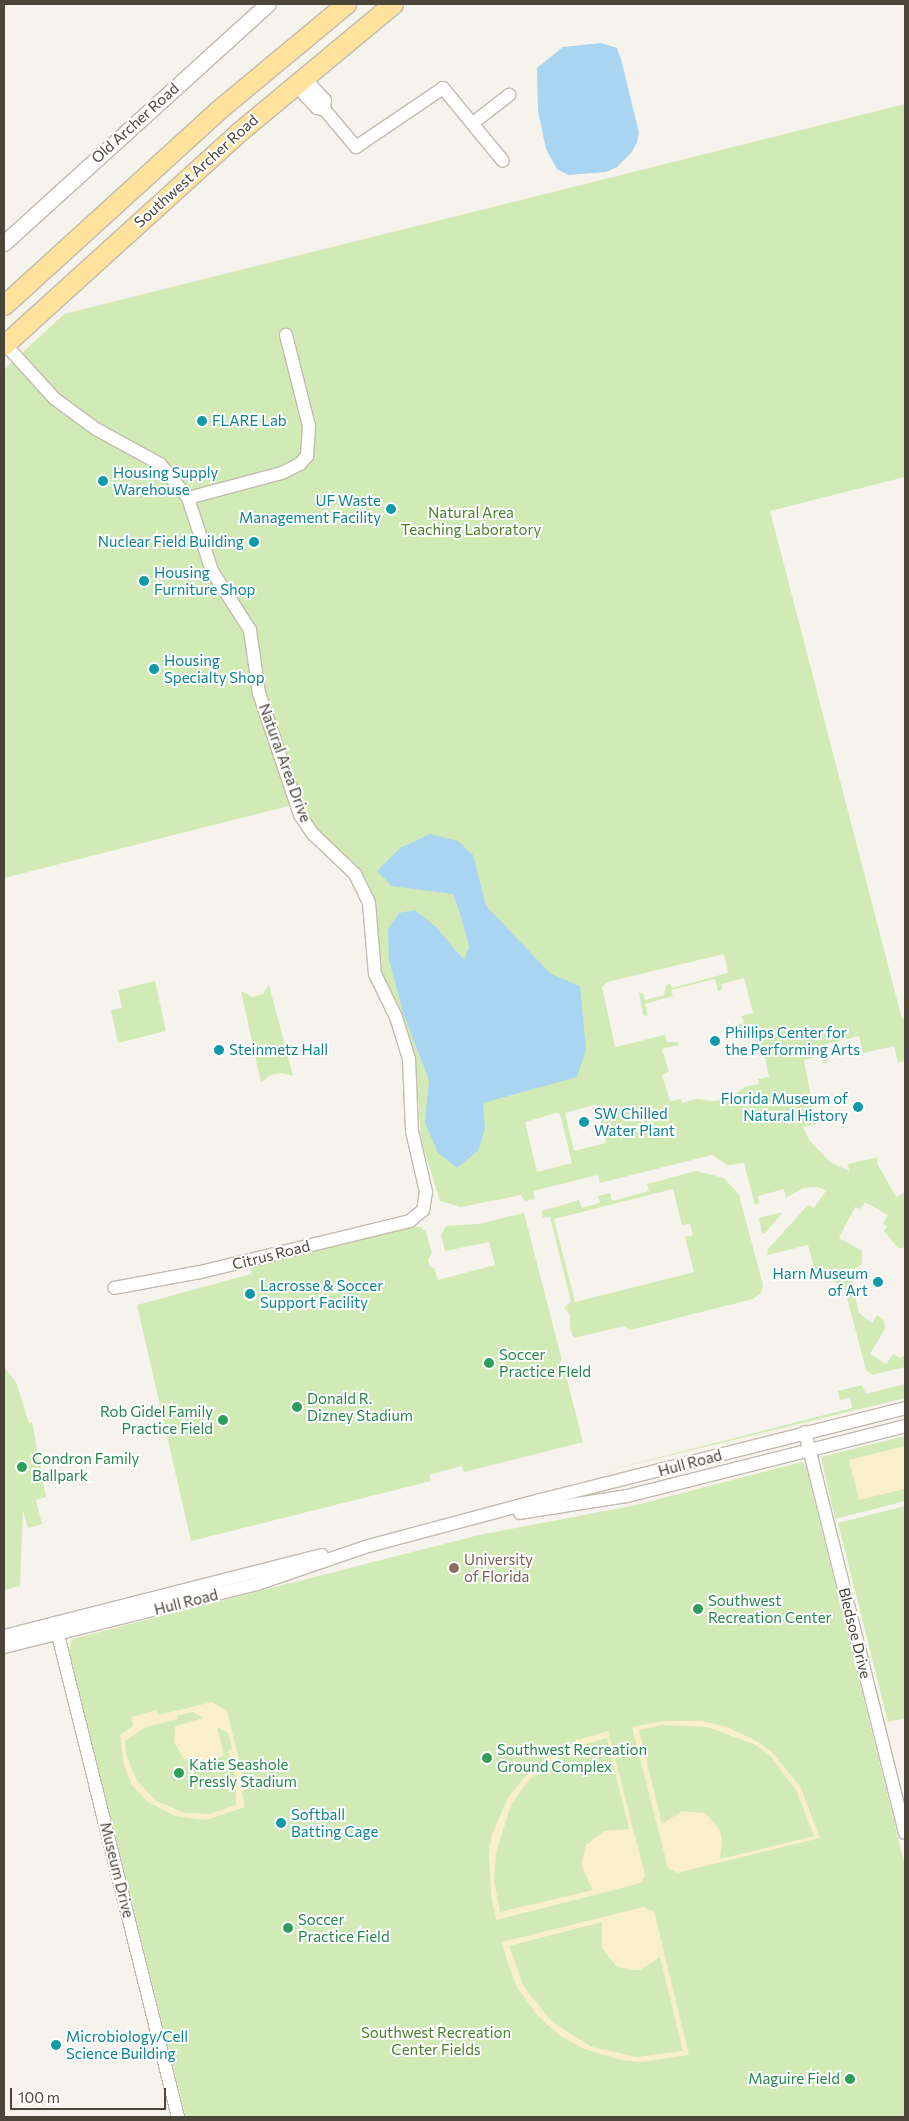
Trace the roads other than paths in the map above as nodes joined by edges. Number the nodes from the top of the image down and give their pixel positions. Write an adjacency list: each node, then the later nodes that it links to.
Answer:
1 (346, 4): 4 (main road, Southwest Archer Road)
2 (393, 4): 5 (main road, Southwest Archer Road)
3 (264, 5): 11 (street, Old Archer Road)
4 (281, 58): 5 (main road); 9 (main road, Southwest Archer Road)
5 (300, 80): 7 (street); 10 (main road, Southwest Archer Road)
6 (509, 95): 7 (street)
7 (473, 123): 8 (street)
8 (503, 161)
9 (159, 163): 10 (main road); 12 (main road, Southwest Archer Road)
10 (179, 186): 14 (main road, Southwest Archer Road)
11 (4, 243)
12 (4, 304)
13 (286, 334): 15 (street)
14 (4, 344): 15 (street)
15 (188, 498): 16 (street, Natural Area Drive)
16 (423, 1210): 17 (street, Citrus Road)
17 (114, 1288)
18 (905, 1408): 20 (street, Hull Road)
19 (905, 1426): 21 (street, Hull Road)
20 (805, 1432): 21 (street, Bledsoe Drive); 22 (street, Hull Road)
21 (809, 1449): 22 (street, Hull Road); 26 (street, Bledsoe Drive)
22 (476, 1519): 23 (street, Hull Road)
23 (56, 1628): 24 (street, Hull Road); 25 (street, Hull Road); 27 (street, Museum Drive)
24 (4, 1636)
25 (4, 1647)
26 (905, 1833)
27 (178, 2117)

